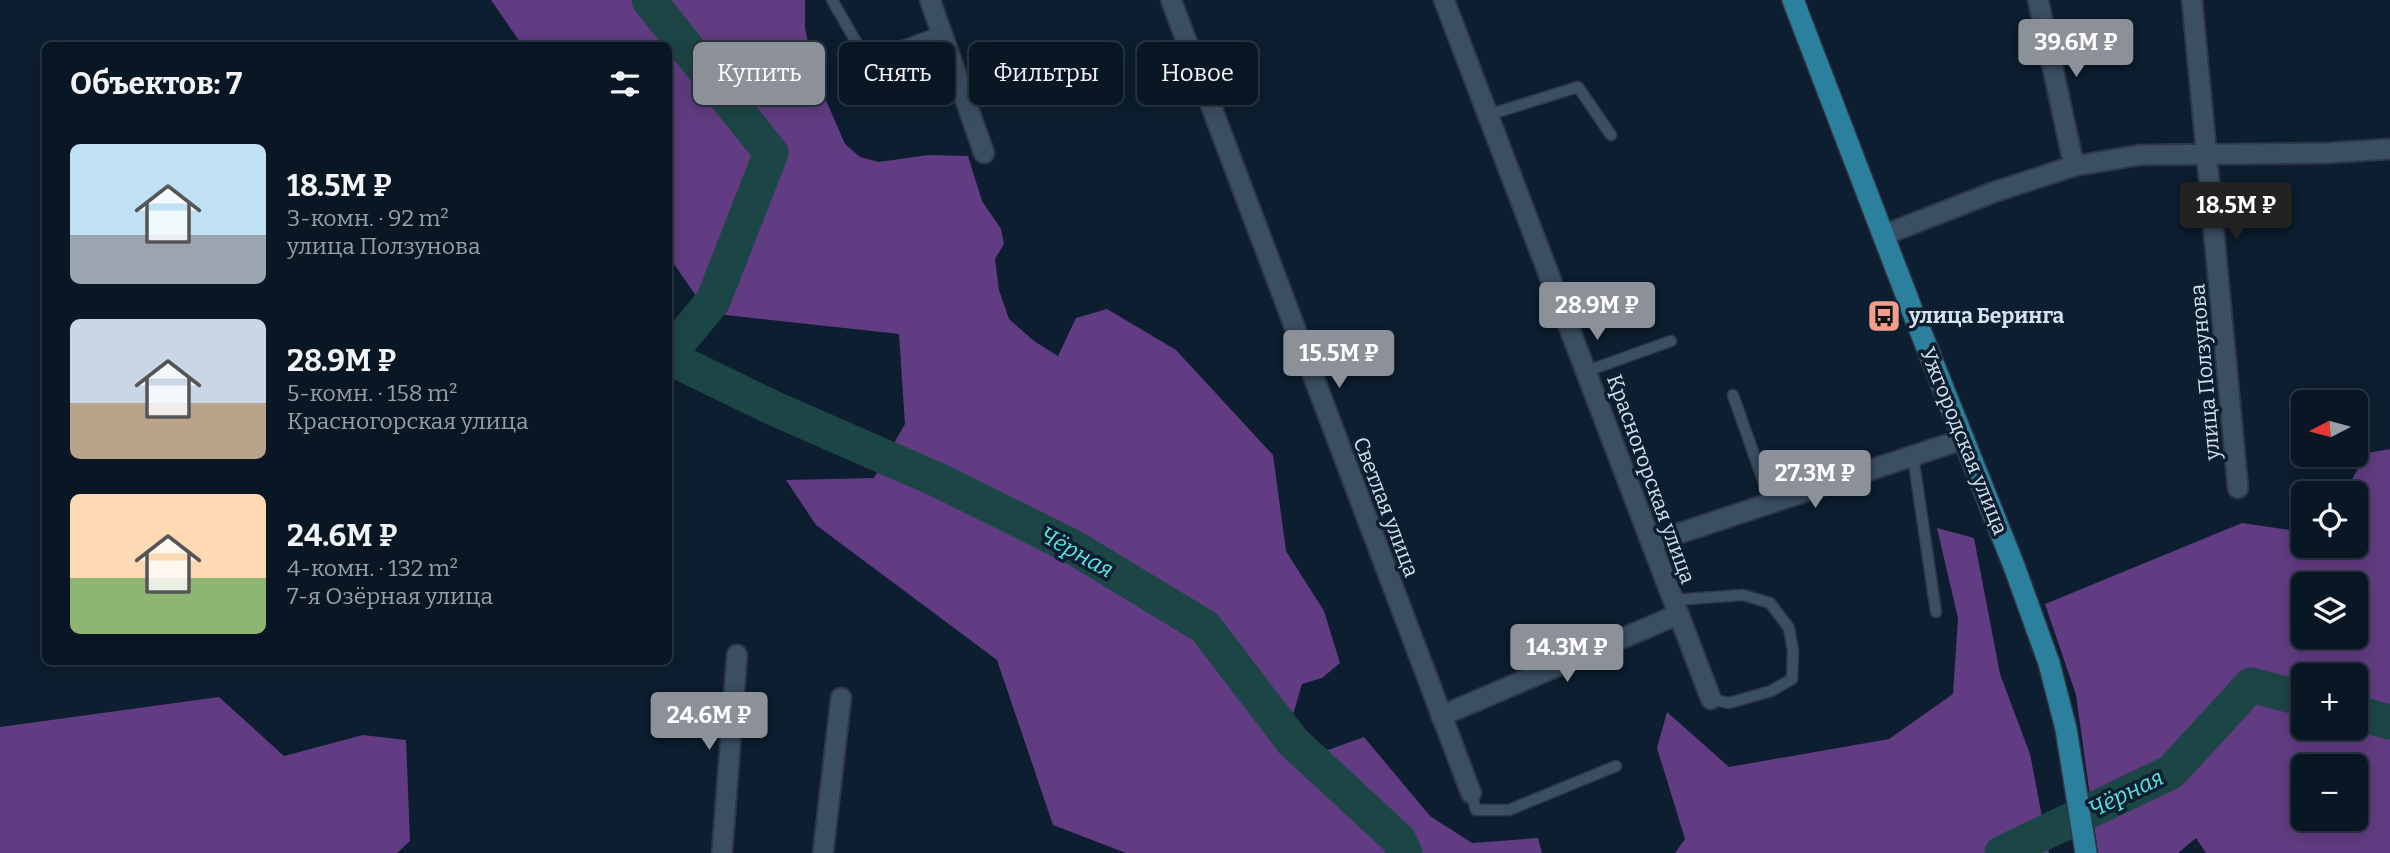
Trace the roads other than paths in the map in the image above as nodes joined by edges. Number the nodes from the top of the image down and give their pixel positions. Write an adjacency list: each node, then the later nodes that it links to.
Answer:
1 (832, 0): 8 (lane)
2 (930, 0): 8 (street)
3 (1171, 0): 29 (street, Светлая улица)
4 (1444, 0): 9 (street, Красногорская улица)
5 (1793, 0): 15 (main road, Ужгородская улица)
6 (2038, 0): 14 (street)
7 (2192, 0): 13 (street, улица Ползунова)
8 (941, 32): 12 (street)
9 (1488, 115): 10 (lane); 17 (street, Красногорская улица)
10 (1611, 135)
11 (2390, 149): 13 (street)
12 (984, 153)
13 (2208, 154): 14 (street); 21 (street, улица Ползунова)
14 (2074, 166): 15 (street)
15 (1884, 236): 19 (main road, Ужгородская улица)
16 (1671, 341): 17 (lane)
17 (1587, 371): 23 (street, Красногорская улица)
18 (1733, 395): 22 (lane)
19 (1964, 439): 20 (street); 34 (main road, Ужгородская улица)
20 (1913, 456): 22 (street); 25 (lane)
21 (2238, 488)
22 (1771, 503): 23 (street)
23 (1653, 542): 24 (street, Красногорская улица)
24 (1675, 607): 28 (street, Красногорская улица); 28 (lane); 29 (street)
25 (1936, 612)
26 (737, 655): 32 (street)
27 (841, 698): 33 (street)
28 (1711, 699)
29 (1441, 716): 31 (street, Светлая улица)
30 (1616, 766): 31 (lane)
31 (1471, 793)
32 (722, 853)
33 (823, 853)
34 (2086, 853)

